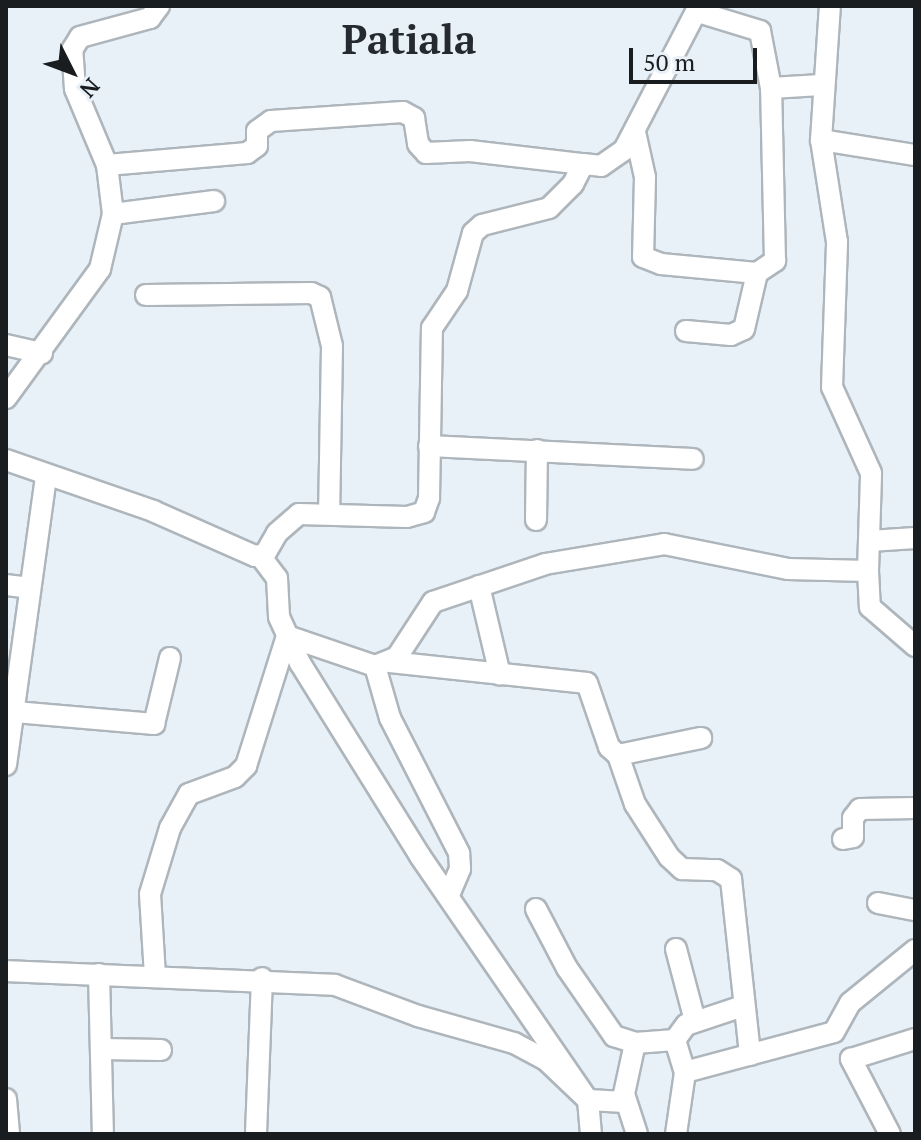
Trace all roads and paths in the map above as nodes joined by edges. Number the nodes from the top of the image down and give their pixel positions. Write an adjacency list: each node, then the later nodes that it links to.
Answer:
1 (159, 6): 10 (street)
2 (830, 6): 4 (street)
3 (699, 9): 5 (street); 6 (street)
4 (821, 85): 5 (street); 7 (street)
5 (771, 88): 13 (street)
6 (635, 132): 9 (street); 13 (street)
7 (821, 140): 8 (street); 27 (street)
8 (915, 155)
9 (583, 164): 10 (street); 19 (street)
10 (107, 165): 12 (street)
11 (214, 201): 12 (street)
12 (113, 214): 17 (street)
13 (757, 273): 15 (street)
14 (146, 295): 24 (street)
15 (686, 331)
16 (6, 345): 17 (street)
17 (42, 353): 18 (street)
18 (6, 398)
19 (429, 446): 20 (street); 24 (street)
20 (537, 450): 21 (street); 25 (street)
21 (693, 459)
22 (6, 460): 23 (street)
23 (46, 475): 28 (street); 32 (street)
24 (329, 514): 28 (street)
25 (536, 520)
26 (915, 538): 27 (street)
27 (870, 541): 29 (street)
28 (261, 557): 33 (street)
29 (868, 571): 31 (street); 34 (street)
30 (6, 585): 32 (street)
31 (479, 586): 36 (street); 37 (street)
32 (29, 588): 38 (street)
33 (287, 636): 36 (street); 44 (street); 52 (street)
34 (915, 646)
35 (170, 658): 38 (street)
36 (383, 664): 37 (street); 44 (street)
37 (500, 675): 40 (street)
38 (11, 717): 41 (street)
39 (701, 738): 40 (street)
40 (618, 755): 54 (street)
41 (6, 765)
42 (915, 808): 43 (street)
43 (843, 839)
44 (450, 893): 66 (street)
45 (878, 903): 47 (street)
46 (536, 909): 59 (street)
47 (915, 910)
48 (676, 949): 55 (street)
49 (915, 950): 56 (street)
50 (6, 971): 51 (street)
51 (99, 974): 52 (street); 60 (street)
52 (155, 976): 53 (street)
53 (262, 978): 66 (street); 70 (street)
54 (743, 1006): 55 (street); 62 (street)
55 (695, 1021): 58 (street)
56 (834, 1032): 62 (street); 63 (street)
57 (915, 1039): 63 (street)
58 (675, 1040): 59 (street); 64 (street)
59 (635, 1043): 67 (street)
60 (101, 1049): 61 (street); 69 (street)
61 (161, 1050)
62 (750, 1055): 64 (street)
63 (851, 1059): 74 (street)
64 (685, 1072): 73 (street)
65 (6, 1099): 68 (street)
66 (588, 1100): 67 (street); 71 (street)
67 (625, 1102): 72 (street)
68 (9, 1134)
69 (103, 1134)
70 (256, 1134)
71 (591, 1134)
72 (637, 1134)
73 (676, 1134)
74 (890, 1134)

